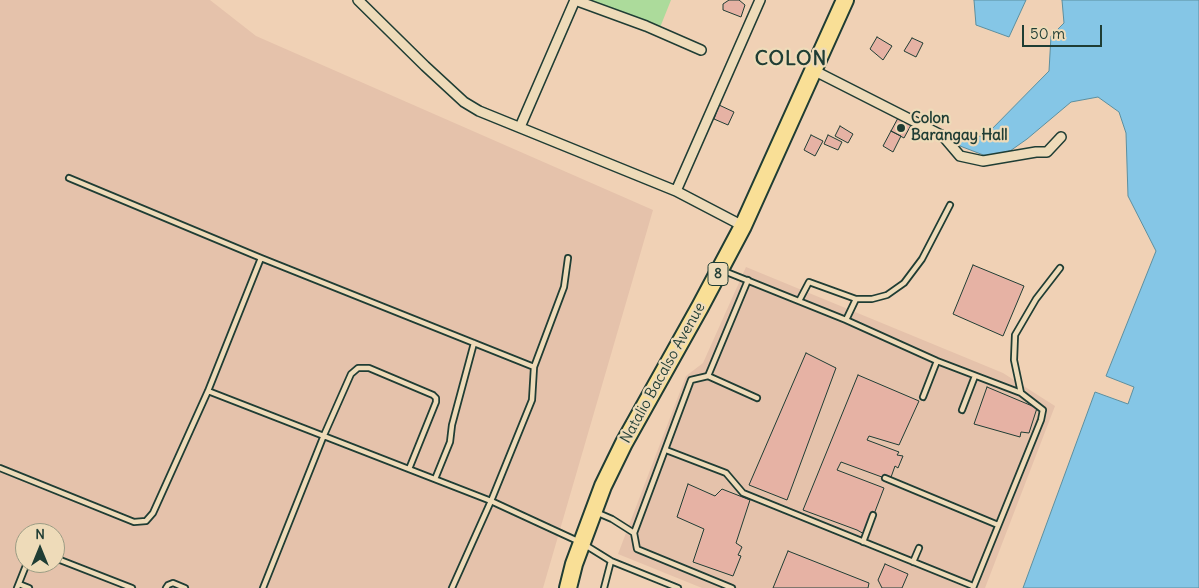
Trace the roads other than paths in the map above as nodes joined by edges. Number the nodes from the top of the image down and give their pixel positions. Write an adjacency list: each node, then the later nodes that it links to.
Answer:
1 (358, 0): 6 (street)
2 (760, 0): 9 (street)
3 (845, 0): 5 (highway, Natalio Bacalso Avenue / 8)
4 (700, 50): 6 (street)
5 (813, 70): 7 (street); 11 (highway, Natalio Bacalso Avenue / 8)
6 (520, 127): 9 (street)
7 (1061, 137)
8 (69, 178): 12 (lane)
9 (676, 191): 11 (street)
10 (950, 205): 17 (lane)
11 (743, 226): 15 (highway, Natalio Bacalso Avenue / 8)
12 (260, 258): 20 (lane); 25 (lane)
13 (568, 258): 22 (lane)
14 (1060, 268): 26 (lane)
15 (720, 270): 16 (lane); 37 (highway, Natalio Bacalso Avenue / 8)
16 (748, 280): 18 (lane); 23 (lane)
17 (856, 299): 18 (lane); 19 (lane)
18 (799, 301): 19 (lane)
19 (846, 320): 21 (lane)
20 (474, 343): 22 (lane); 35 (lane)
21 (937, 361): 24 (lane); 27 (lane)
22 (534, 367): 36 (lane)
23 (708, 376): 28 (lane); 31 (lane)
24 (975, 376): 26 (lane); 29 (lane)
25 (208, 391): 30 (lane); 32 (lane)
26 (1021, 393): 39 (lane)
27 (923, 397)
28 (757, 398)
29 (962, 410)
30 (324, 435): 33 (lane); 33 (lane); 54 (lane)
31 (666, 450): 40 (lane); 41 (lane)
32 (0, 468)
33 (409, 469): 35 (lane)
34 (885, 478): 39 (lane)
35 (434, 479): 36 (lane)
36 (491, 501): 42 (lane); 55 (lane)
37 (594, 511): 40 (lane); 42 (highway, Natalio Bacalso Avenue / 8)
38 (873, 515): 41 (lane)
39 (998, 525): 49 (lane)
40 (634, 533): 59 (lane)
41 (863, 542): 46 (lane)
42 (582, 543): 44 (lane); 56 (highway, Natalio Bacalso Avenue / 8)
43 (919, 548): 46 (lane)
44 (611, 561): 57 (lane); 58 (lane)
45 (65, 562): 51 (lane)
46 (913, 562): 49 (lane)
47 (23, 573): 48 (lane)
48 (18, 586): 50 (lane)
49 (973, 587)
50 (29, 588)
51 (132, 588)
52 (166, 588): 53 (lane)
53 (185, 588)
54 (263, 588)
55 (452, 588)
56 (568, 588)
57 (604, 588)
58 (678, 588)
59 (732, 588)

